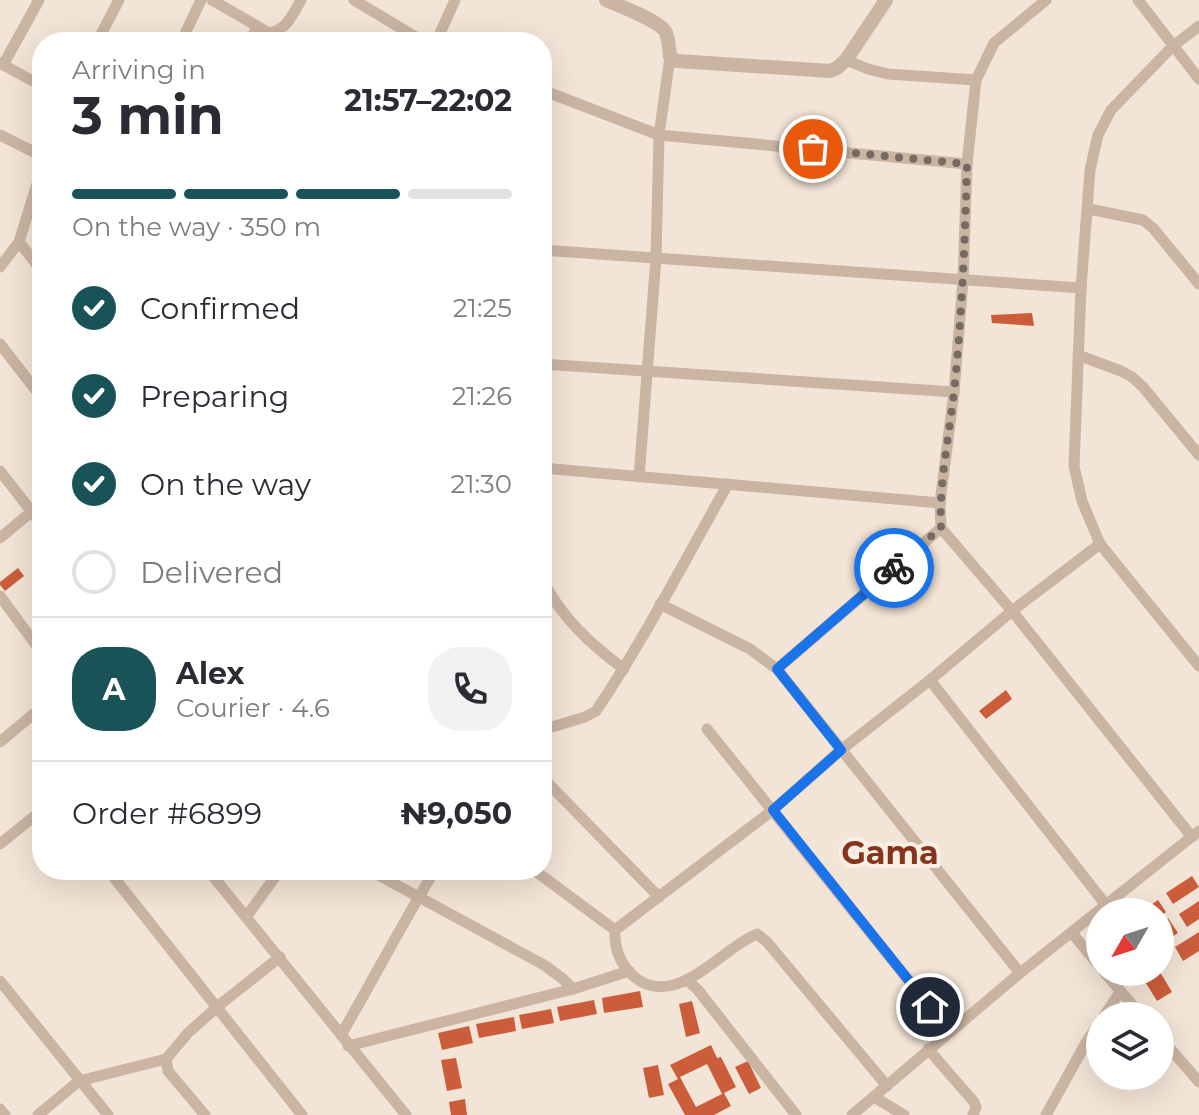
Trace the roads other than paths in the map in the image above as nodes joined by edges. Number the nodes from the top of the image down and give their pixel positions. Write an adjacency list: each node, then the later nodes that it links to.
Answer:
1 (39, 0): 24 (street)
2 (119, 0): 14 (street)
3 (201, 0): 15 (street)
4 (212, 0): 12 (street)
5 (301, 0): 18 (street)
6 (354, 0): 19 (street)
7 (455, 0): 20 (street)
8 (606, 0): 22 (street)
9 (1138, 0): 21 (street)
10 (1042, 1): 27 (street)
11 (880, 3): 23 (street)
12 (257, 26): 16 (street); 17 (street)
13 (1199, 26): 21 (street)
14 (102, 32)
15 (186, 32)
16 (254, 32)
17 (267, 32)
18 (274, 32)
19 (407, 32)
20 (441, 32)
21 (1173, 46): 25 (street); 34 (street)
22 (670, 57): 23 (street); 30 (street)
23 (846, 60): 27 (street)
24 (2, 64): 26 (street)
25 (1199, 79)
26 (32, 80)
27 (976, 80): 32 (street)
28 (552, 94): 30 (street)
29 (0, 135): 31 (street)
30 (659, 135): 32 (street); 40 (street)
31 (32, 151)
32 (967, 164): 42 (street)
33 (32, 198): 35 (street)
34 (1089, 209): 43 (street); 44 (street)
35 (28, 210): 36 (street); 37 (street)
36 (32, 210)
37 (19, 242): 39 (street); 41 (street)
38 (552, 251): 40 (street)
39 (32, 258)
40 (656, 258): 42 (street); 48 (street)
41 (0, 267)
42 (963, 280): 44 (street); 50 (street)
43 (1199, 284)
44 (1081, 288): 46 (street)
45 (0, 344): 49 (street)
46 (1078, 355): 51 (street); 60 (street)
47 (552, 365): 48 (street)
48 (647, 371): 50 (street); 54 (street)
49 (32, 385)
50 (954, 392): 56 (street)
51 (1199, 455)
52 (552, 469): 54 (street)
53 (0, 471): 57 (street)
54 (639, 477): 55 (street)
55 (728, 484): 56 (street); 63 (street)
56 (940, 503): 58 (street)
57 (31, 512): 59 (street)
58 (941, 528): 64 (street); 68 (street)
59 (0, 538)
60 (1100, 544): 64 (street); 66 (street)
61 (0, 596): 65 (street)
62 (552, 597): 67 (street)
63 (660, 604): 67 (street); 68 (street)
64 (1012, 611): 69 (street); 78 (street)
65 (32, 639)
66 (1199, 666)
67 (624, 669): 71 (street)
68 (777, 669): 74 (street)
69 (930, 680): 74 (street); 88 (street)
70 (32, 714): 73 (street)
71 (552, 727)
72 (707, 729): 76 (street)
73 (2, 737)
74 (841, 750): 76 (street); 97 (street)
75 (552, 787): 87 (street)
76 (773, 810): 87 (street); 106 (street)
77 (32, 818): 79 (street)
78 (1195, 834): 89 (street)
79 (0, 844)
80 (116, 880): 105 (street)
81 (217, 880): 90 (street)
82 (273, 880): 90 (street)
83 (387, 880): 86 (street)
84 (429, 880): 86 (street)
85 (548, 880): 92 (street)
86 (418, 897): 101 (street); 107 (street)
87 (659, 897): 92 (street)
88 (1101, 898)
89 (1115, 898)
90 (247, 916): 95 (street)
91 (1086, 921): 93 (street)
92 (615, 930): 96 (street)
93 (1072, 933): 94 (street); 97 (street)
94 (1086, 950)
95 (280, 957): 105 (street); 107 (street)
96 (629, 971): 98 (street); 101 (street)
97 (1020, 973): 106 (street)
98 (687, 980): 114 (street); 123 (street)
99 (0, 981): 112 (street)
100 (1115, 986): 102 (street)
101 (573, 989): 107 (street)
102 (1120, 992): 103 (street); 104 (street)
103 (1113, 1002)
104 (1129, 1002)
105 (217, 1007): 111 (street); 121 (street)
106 (949, 1031): 109 (street)
107 (345, 1040): 122 (street)
108 (1086, 1043): 127 (street)
109 (928, 1049): 114 (street); 126 (street)
110 (1174, 1053): 113 (street)
111 (166, 1059): 112 (street); 120 (street)
112 (79, 1081): 118 (street); 119 (street)
113 (1199, 1082)
114 (887, 1086): 115 (street)
115 (874, 1097): 124 (street); 125 (street)
116 (0, 1109): 117 (street)
117 (5, 1115)
118 (38, 1115)
119 (108, 1115)
120 (205, 1115)
121 (302, 1115)
122 (405, 1115)
123 (796, 1115)
124 (852, 1115)
125 (904, 1115)
126 (973, 1115)
127 (1046, 1115)

